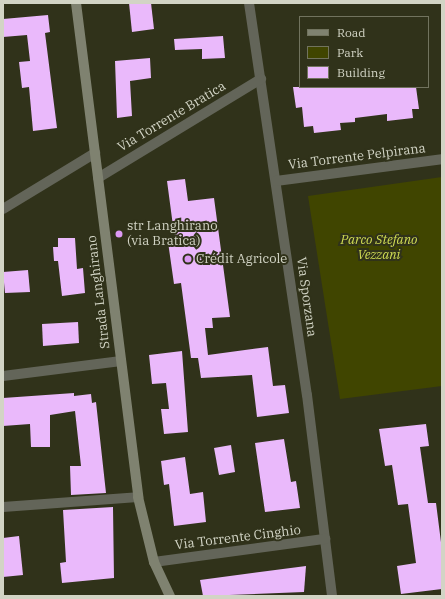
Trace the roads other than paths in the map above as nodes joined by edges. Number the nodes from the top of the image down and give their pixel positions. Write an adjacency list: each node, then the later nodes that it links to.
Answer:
1 (76, 3): 4 (street, Strada Langhirano)
2 (249, 3): 3 (street, Via Sporzana)
3 (260, 79): 6 (street, Via Torrente Bratica); 7 (street, Via Sporzana)
4 (95, 153): 6 (street, Strada Langhirano); 8 (street)
5 (442, 159): 7 (street, Via Torrente Pelpirana)
6 (98, 178): 9 (street, Strada Langhirano)
7 (276, 181): 13 (street, Via Sporzana)
8 (3, 209)
9 (121, 361): 10 (street); 11 (street, Strada Langhirano)
10 (3, 376)
11 (138, 496): 12 (street); 14 (street, Strada Langhirano)
12 (3, 506)
13 (324, 539): 14 (street, Via Torrente Cinghio); 16 (street, Via Sporzana)
14 (154, 562): 15 (street, Strada Langhirano)
15 (170, 596)
16 (332, 596)

